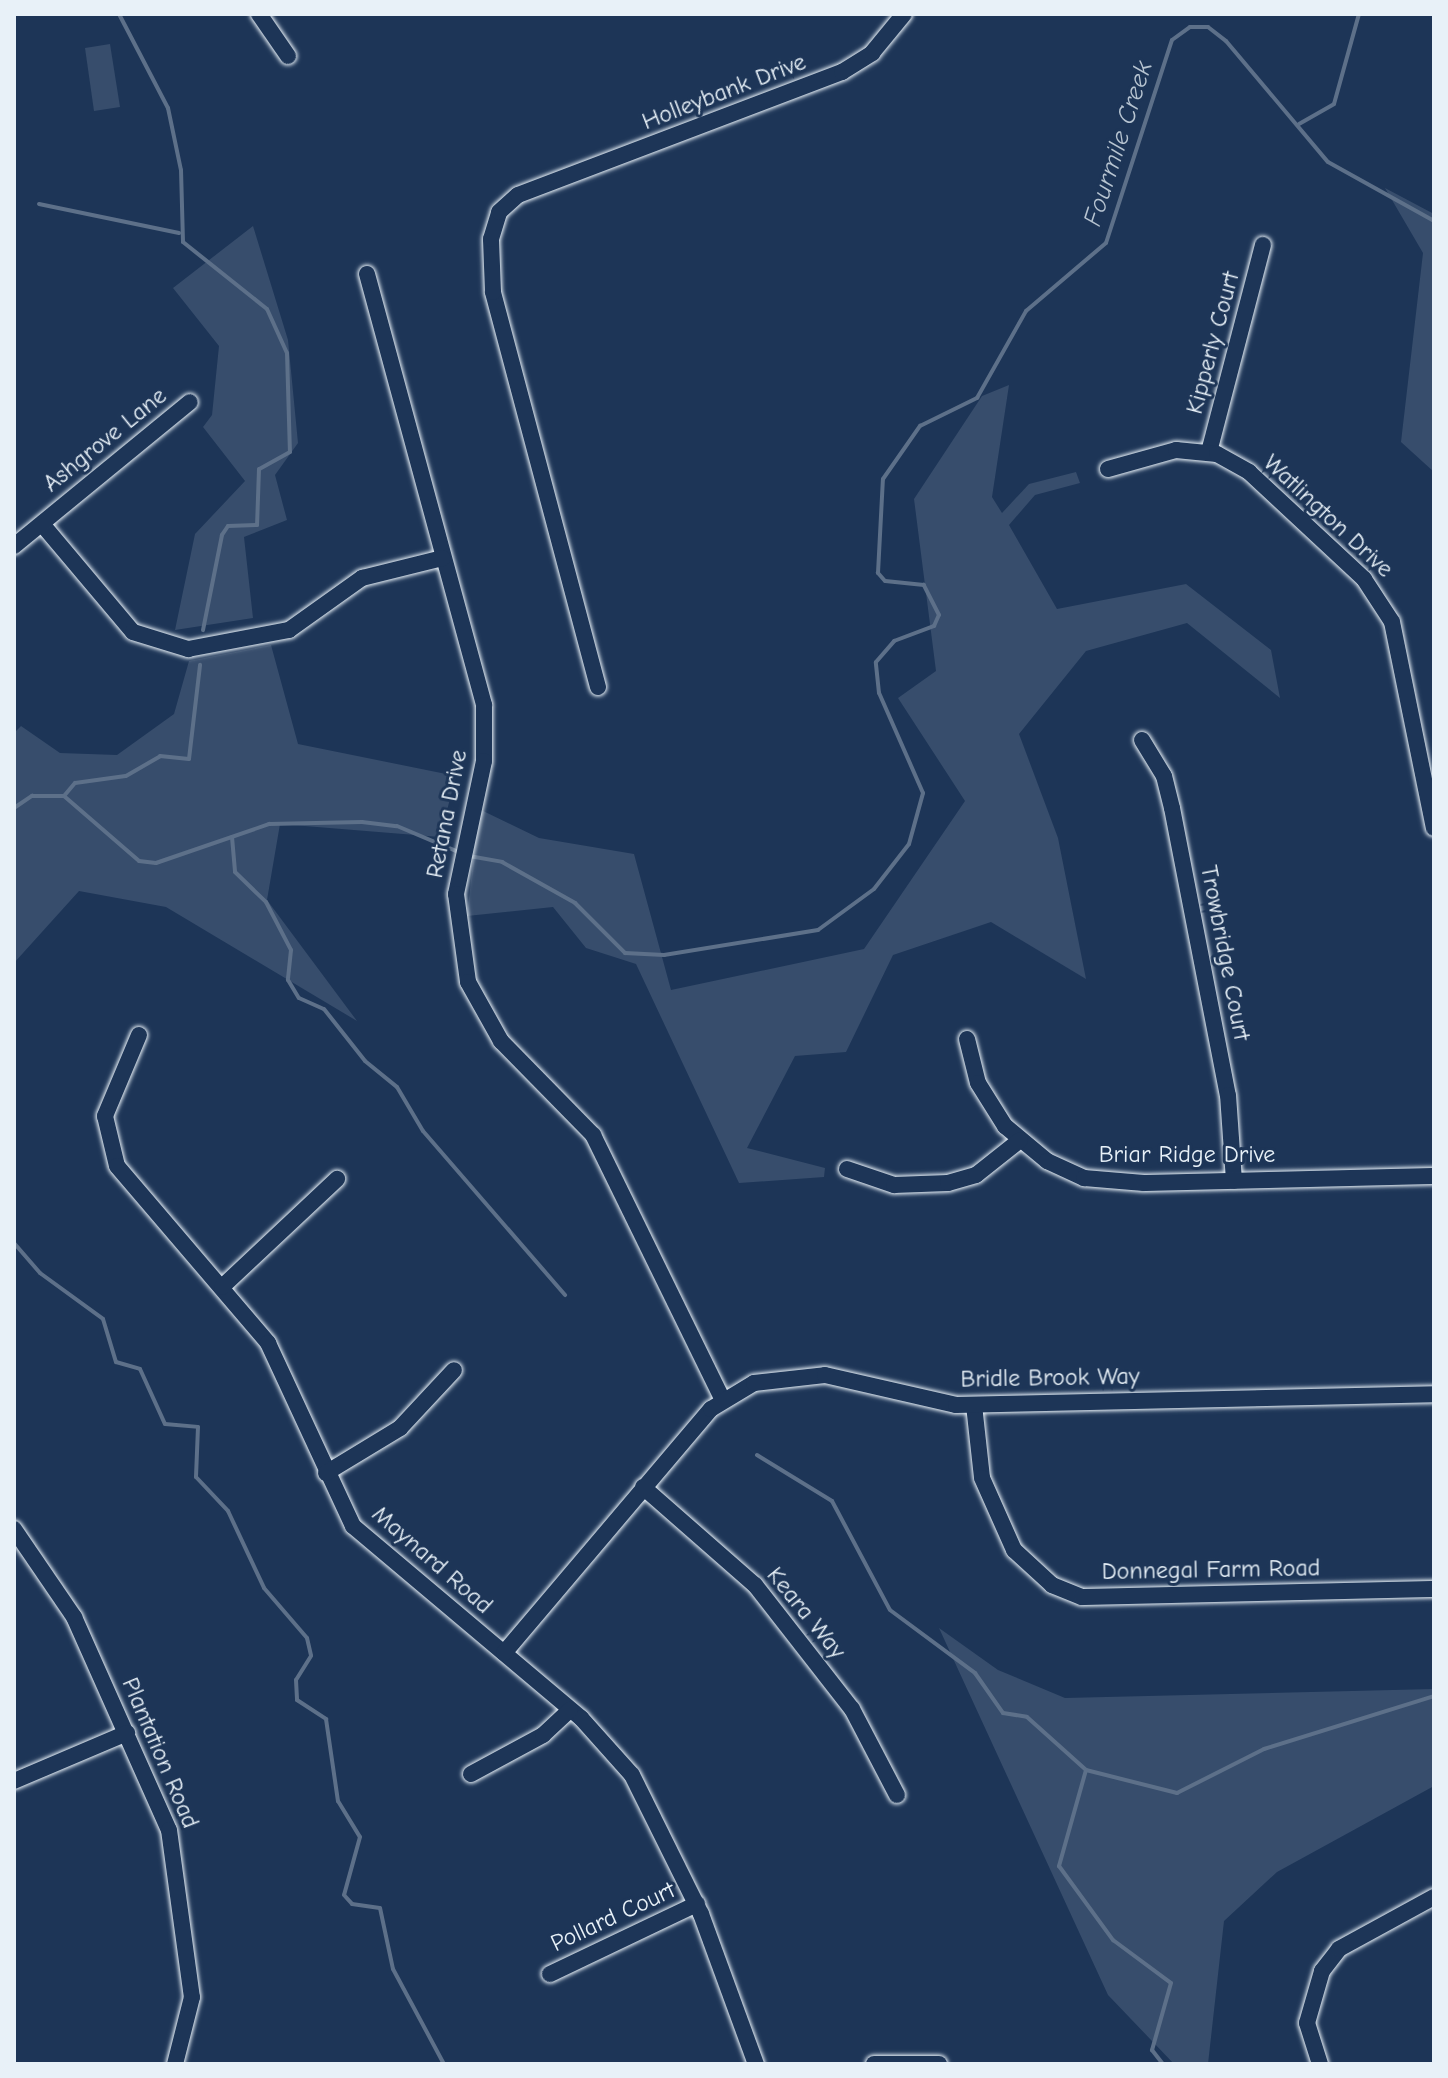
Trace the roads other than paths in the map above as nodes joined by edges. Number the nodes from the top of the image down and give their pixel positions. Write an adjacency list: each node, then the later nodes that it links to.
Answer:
1 (259, 14): 3 (street)
2 (904, 14): 12 (street, Holleybank Drive)
3 (288, 56)
4 (1263, 245): 7 (street, Kipperly Court)
5 (367, 274): 11 (street, Retana Drive)
6 (190, 402): 9 (street, Ashgrove Lane)
7 (1209, 452): 8 (street, Watlington Drive); 14 (street, Watlington Drive)
8 (1108, 469)
9 (42, 524): 10 (street, Ashgrove Lane); 11 (street)
10 (14, 546)
11 (443, 558): 25 (street, Retana Drive)
12 (598, 687)
13 (1142, 740): 21 (street, Trowbridge Court)
14 (1434, 828)
15 (139, 1035): 22 (street, Maynard Road)
16 (967, 1039): 17 (street, Briar Ridge Drive)
17 (1020, 1140): 18 (street); 21 (street, Briar Ridge Drive)
18 (847, 1169)
19 (1434, 1176): 21 (street, Briar Ridge Drive)
20 (337, 1179): 22 (street)
21 (1234, 1181)
22 (222, 1287): 27 (street, Maynard Road)
23 (454, 1370): 27 (street)
24 (1434, 1394): 26 (street, Bridle Brook Way)
25 (722, 1398): 26 (street, Bridle Brook Way); 28 (street, Bridle Brook Way)
26 (974, 1405): 30 (street, Donnegal Farm Road)
27 (326, 1473): 31 (street, Maynard Road)
28 (643, 1487): 31 (street, Bridle Brook Way); 36 (street, Keara Way)
29 (14, 1529): 33 (street, Plantation Road)
30 (1434, 1589)
31 (504, 1653): 32 (street, Maynard Road)
32 (570, 1710): 34 (street); 38 (street, Maynard Road)
33 (127, 1733): 35 (street); 40 (street, Plantation Road)
34 (471, 1774)
35 (14, 1781)
36 (897, 1795)
37 (1434, 1897): 44 (street)
38 (697, 1904): 39 (street, Pollard Court); 41 (street, Maynard Road)
39 (550, 1974)
40 (175, 2064)
41 (756, 2064)
42 (874, 2064): 43 (street)
43 (939, 2064)
44 (1320, 2064)

